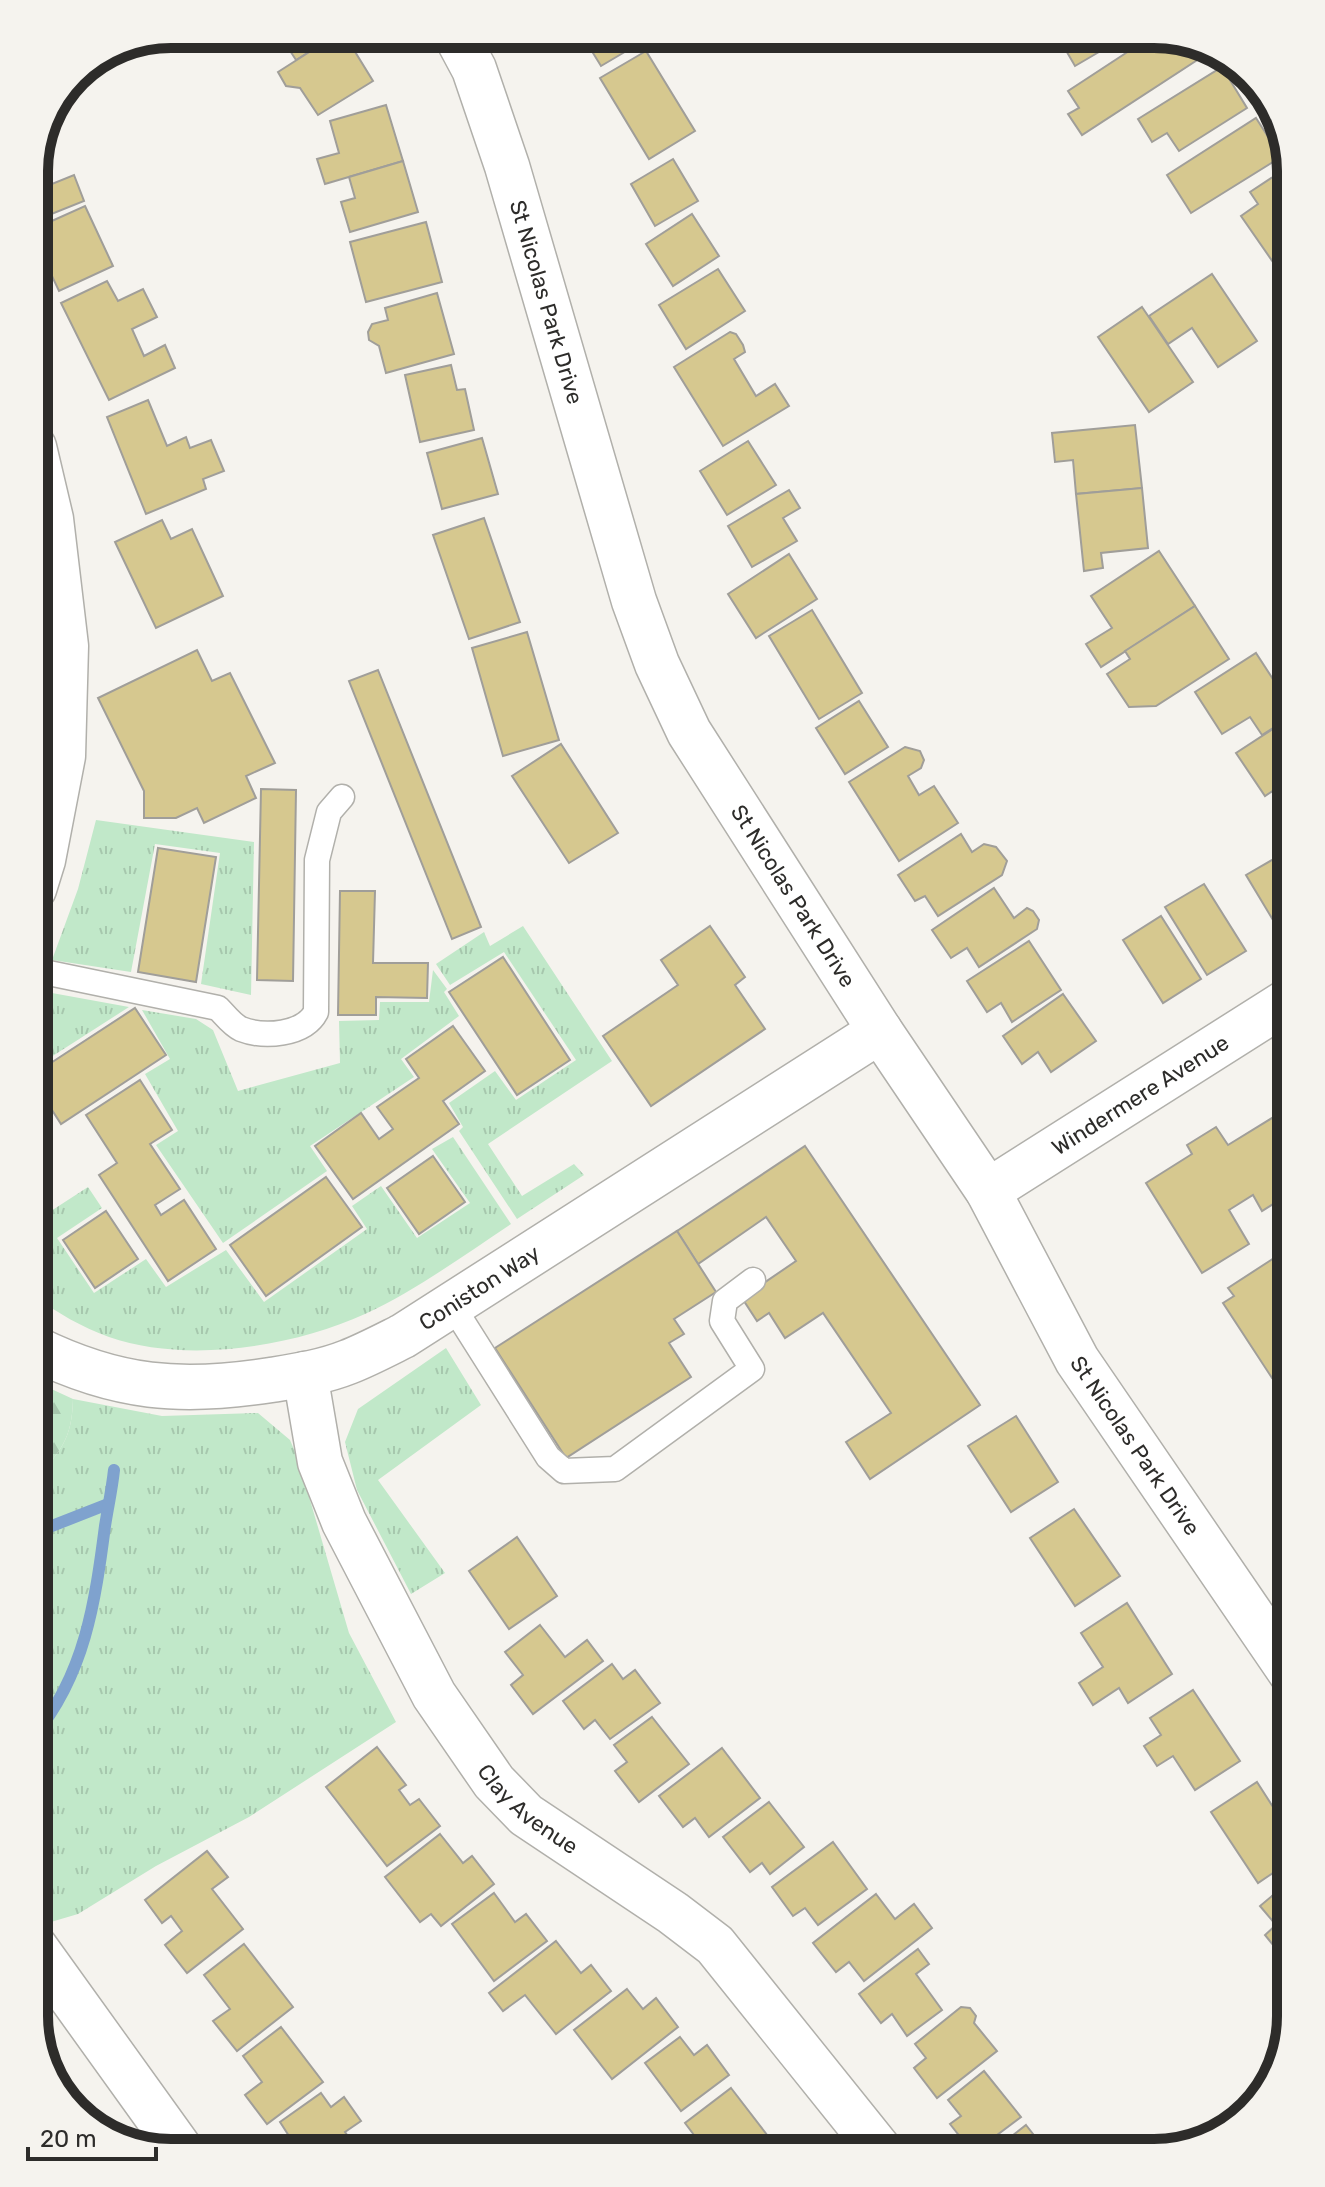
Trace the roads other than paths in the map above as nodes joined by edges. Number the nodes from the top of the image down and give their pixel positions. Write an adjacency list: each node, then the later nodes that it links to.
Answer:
1 (463, 48): 7 (street, St Nicolas Park Drive)
2 (48, 506): 4 (street)
3 (342, 797): 5 (lane)
4 (48, 834)
5 (48, 973)
6 (1277, 1008): 8 (street, Windermere Avenue)
7 (880, 1031): 8 (street, St Nicolas Park Drive); 10 (street, Coniston Way)
8 (988, 1191): 13 (street, St Nicolas Park Drive)
9 (753, 1280): 10 (lane)
10 (452, 1305): 12 (street, Coniston Way)
11 (48, 1354): 12 (street, Coniston Way)
12 (305, 1374): 16 (street, Clay Avenue)
13 (1277, 1653)
14 (48, 1965): 15 (street)
15 (173, 2139)
16 (871, 2139)

